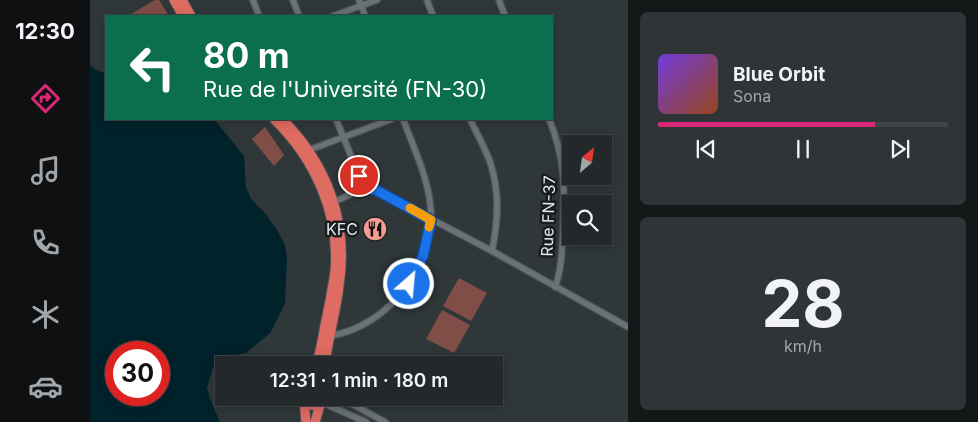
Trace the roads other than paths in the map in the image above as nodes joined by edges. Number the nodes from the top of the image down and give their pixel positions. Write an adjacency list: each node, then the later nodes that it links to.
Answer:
1 (174, 0): 9 (highway)
2 (182, 0): 10 (highway)
3 (253, 0): 11 (street)
4 (293, 0): 12 (street)
5 (377, 0): 8 (street)
6 (426, 0): 15 (street)
7 (499, 0): 16 (street)
8 (360, 3): 13 (street); 14 (street)
9 (182, 15)
10 (190, 15)
11 (259, 15)
12 (298, 15)
13 (335, 15)
14 (365, 15)
15 (433, 15)
16 (504, 15)
17 (275, 120): 33 (highway)
18 (283, 120): 25 (highway)
19 (336, 120): 24 (street)
20 (389, 120): 24 (street)
21 (403, 120): 28 (street)
22 (470, 120): 29 (street)
23 (549, 120): 30 (street, Rue FN-37)
24 (343, 138): 25 (street); 26 (street)
25 (309, 150): 27 (highway)
26 (364, 188): 27 (street); 28 (street)
27 (334, 202): 32 (highway)
28 (431, 220): 29 (street); 32 (street)
29 (492, 250): 30 (street)
30 (555, 286): 31 (street)
31 (628, 327)
32 (330, 336): 34 (highway)
33 (318, 356)
34 (327, 356)
35 (304, 406): 39 (highway)
36 (321, 406): 40 (highway)
37 (332, 406): 41 (street)
38 (356, 406): 42 (street)
39 (306, 422)
40 (315, 422)
41 (366, 422)
42 (385, 422)

